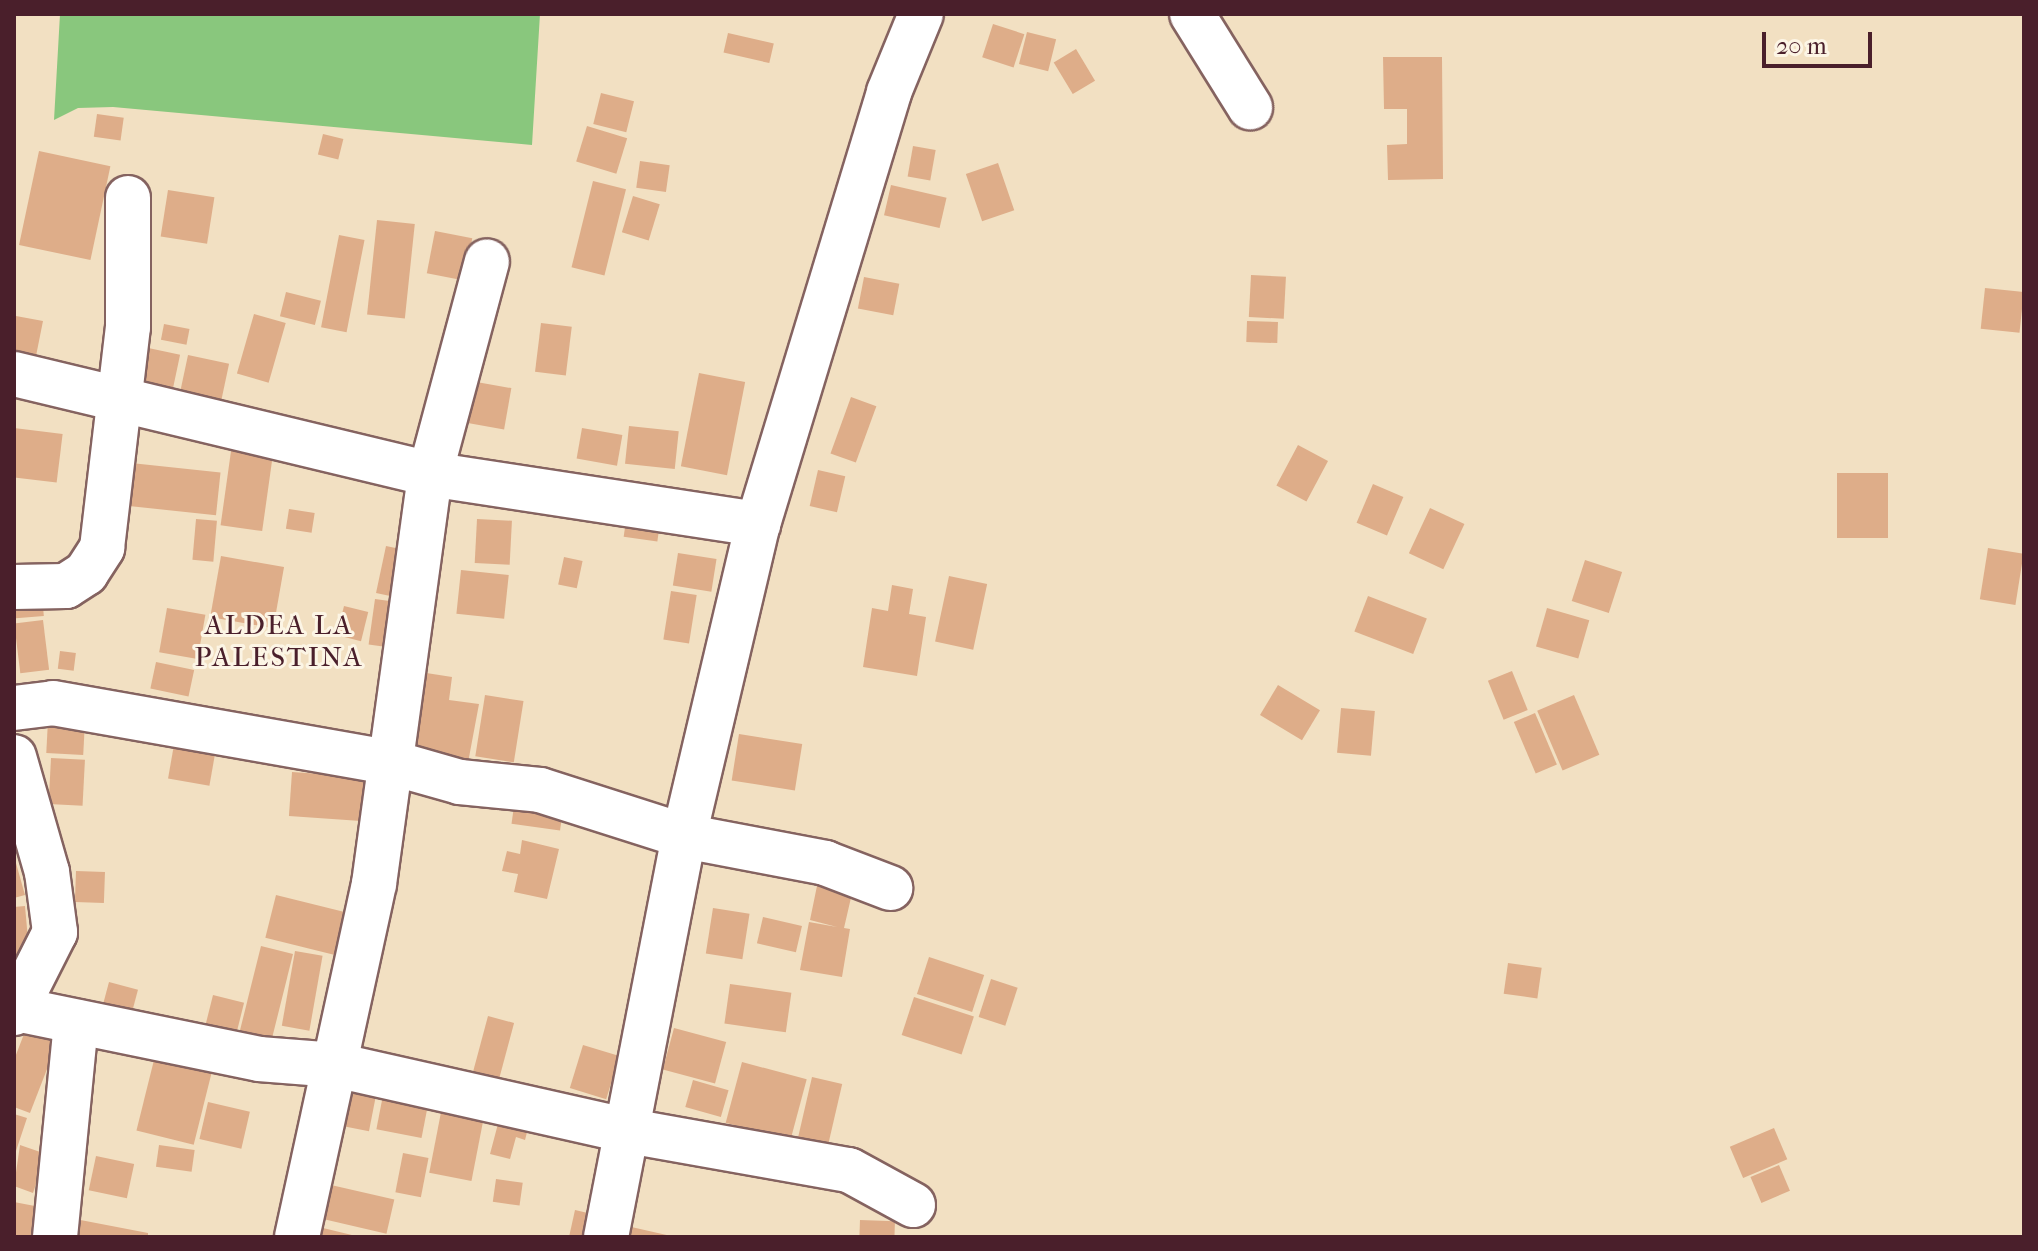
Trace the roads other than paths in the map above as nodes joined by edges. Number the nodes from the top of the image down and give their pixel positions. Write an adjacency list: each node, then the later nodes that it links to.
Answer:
1 (921, 14): 9 (street)
2 (1192, 14): 3 (street)
3 (1250, 107)
4 (128, 198): 7 (street)
5 (487, 261): 8 (street)
6 (14, 374): 7 (street)
7 (116, 399): 8 (street); 10 (street)
8 (430, 474): 9 (street); 13 (street)
9 (758, 524): 14 (street)
10 (14, 587)
11 (14, 708): 13 (street)
12 (14, 757): 16 (street)
13 (393, 763): 14 (street); 18 (street)
14 (684, 836): 15 (street); 19 (street)
15 (890, 888)
16 (15, 1011): 17 (street)
17 (76, 1022): 18 (street); 21 (street)
18 (336, 1065): 19 (street); 22 (street)
19 (629, 1131): 20 (street); 23 (street)
20 (913, 1205)
21 (55, 1237)
22 (297, 1237)
23 (606, 1237)

